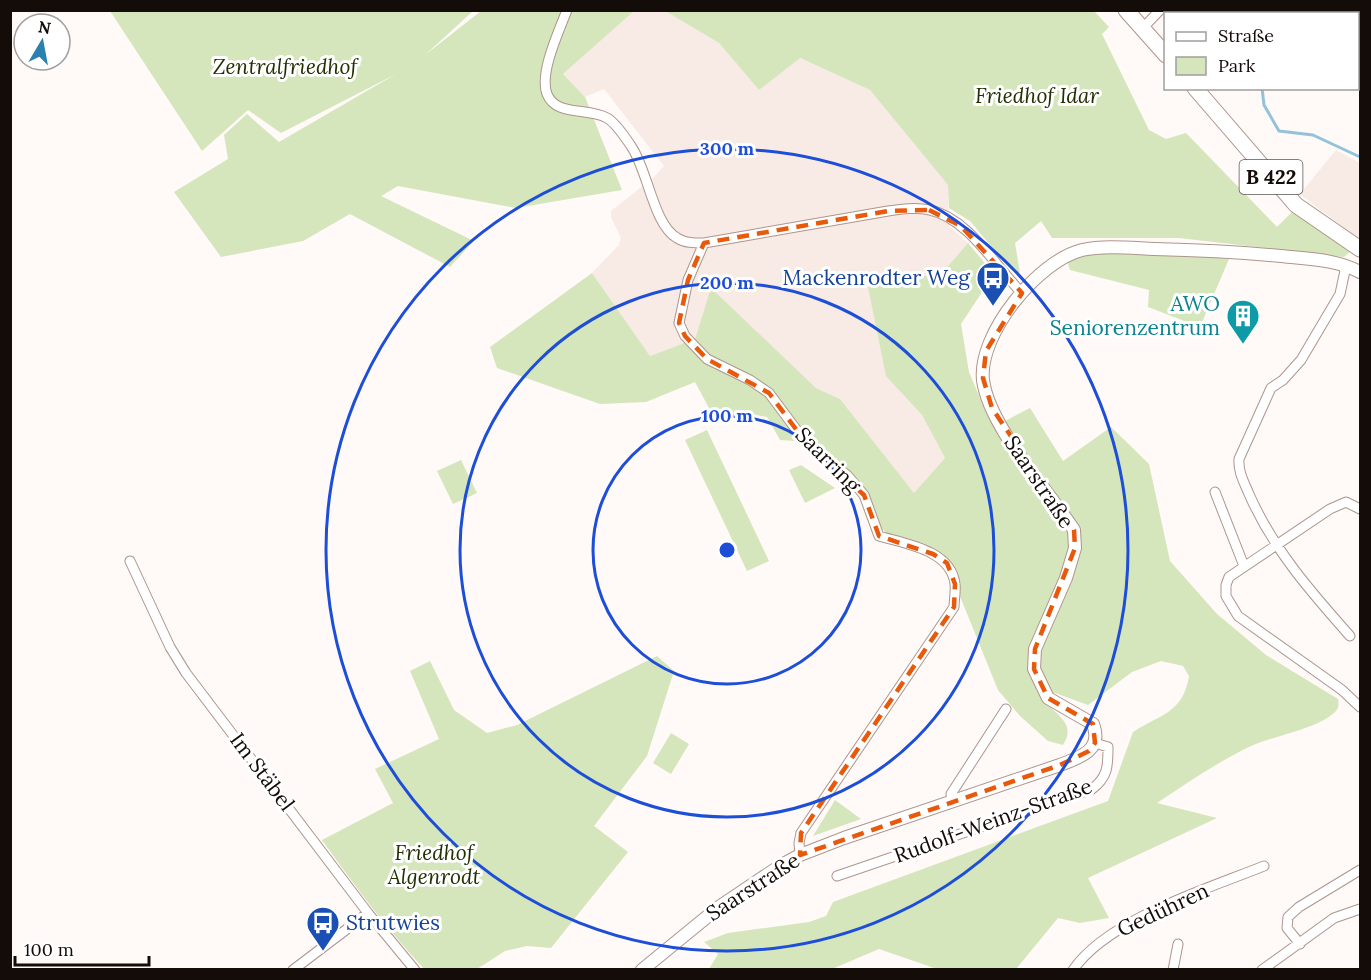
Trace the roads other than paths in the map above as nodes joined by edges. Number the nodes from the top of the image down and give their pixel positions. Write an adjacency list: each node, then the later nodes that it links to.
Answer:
1 (567, 10): 7 (street)
2 (1125, 10): 4 (main road)
3 (1160, 10): 4 (street)
4 (1142, 29): 5 (main road)
5 (1164, 53)
6 (1197, 90): 8 (main road, B 422)
7 (704, 243): 11 (street); 22 (street, Saarring)
8 (1360, 249)
9 (1346, 266): 10 (street, Saarstraße); 11 (street, Saarstraße); 14 (street)
10 (1360, 272)
11 (1022, 293): 20 (street, Saarstraße)
12 (1215, 492): 16 (street)
13 (1360, 508): 14 (street)
14 (1276, 545): 16 (street); 17 (street)
15 (130, 561): 27 (street, Im Stäbel)
16 (1244, 566): 18 (street)
17 (1350, 636)
18 (1360, 707)
19 (1006, 709): 21 (street)
20 (1095, 742): 21 (street, Saarstraße); 25 (street, Rudolf-Weinz-Straße)
21 (952, 802): 22 (street, Saarstraße)
22 (800, 855): 32 (street, Saarstraße)
23 (1264, 866): 33 (street, Gedühren)
24 (1360, 870): 29 (street)
25 (837, 876)
26 (1360, 909): 29 (street)
27 (368, 913): 30 (street); 31 (street, Im Stäbel)
28 (1178, 944): 34 (street)
29 (1300, 944): 35 (street)
30 (293, 969)
31 (415, 969)
32 (642, 969)
33 (1073, 969)
34 (1173, 969)
35 (1262, 969)

